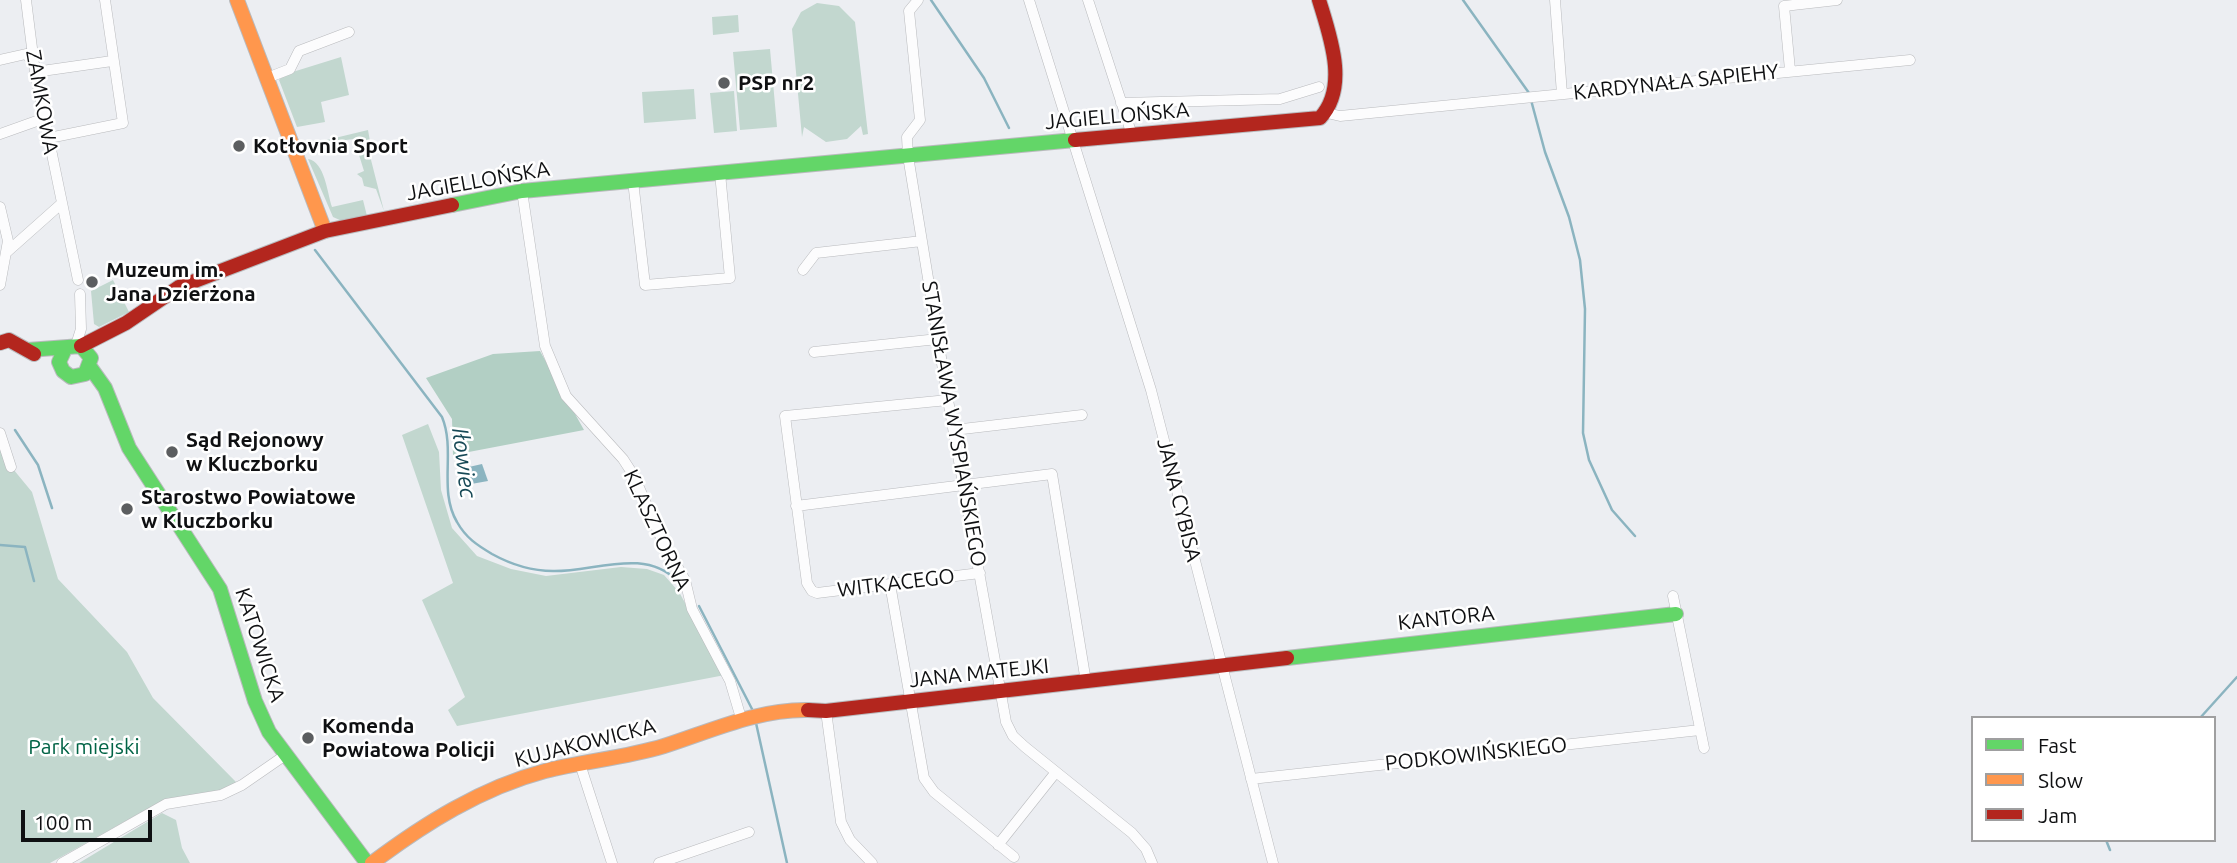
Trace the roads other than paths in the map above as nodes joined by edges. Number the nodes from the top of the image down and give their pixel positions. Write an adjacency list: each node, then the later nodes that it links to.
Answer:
1 (26, 0): 14 (street, ZAMKOWA)
2 (105, 0): 13 (street)
3 (237, 0): 16 (street)
4 (918, 0): 26 (street)
5 (1029, 0): 25 (street, JANA CYBISA)
6 (1088, 0): 19 (street)
7 (1319, 0): 20 (street)
8 (1555, 0): 18 (street)
9 (1836, 0): 15 (street, KARDYNAŁA SAPIEHY)
10 (349, 32): 16 (street)
11 (0, 60): 14 (street)
12 (1910, 60): 15 (street, KARDYNAŁA SAPIEHY)
13 (112, 61): 14 (street); 24 (street)
14 (34, 68): 21 (street, ZAMKOWA)
15 (1790, 70): 18 (street, KARDYNAŁA SAPIEHY)
16 (267, 78): 32 (street)
17 (1319, 87): 19 (street)
18 (1562, 94): 20 (street, KARDYNAŁA SAPIEHY)
19 (1121, 103): 23 (street)
20 (1327, 113): 23 (street, JAGIELLOŃSKA)
21 (46, 118): 22 (street); 24 (street, ZAMKOWA)
22 (0, 134)
23 (1132, 135): 25 (street, JAGIELLOŃSKA)
24 (49, 138): 30 (street, ZAMKOWA)
25 (1074, 141): 26 (street, JAGIELLOŃSKA); 56 (street, JANA CYBISA)
26 (908, 156): 27 (street, JAGIELLOŃSKA); 33 (street, STANISŁAWA WYSPIAŃSKIEGO)
27 (720, 173): 28 (street, JAGIELLOŃSKA); 28 (street)
28 (633, 181): 29 (street, JAGIELLOŃSKA)
29 (522, 191): 32 (street, JAGIELLOŃSKA); 61 (street, KLASZTORNA)
30 (61, 204): 34 (street); 36 (street, ZAMKOWA)
31 (0, 207): 34 (street)
32 (325, 231): 43 (street, JAGIELLOŃSKA)
33 (922, 241): 35 (street); 40 (street, STANISŁAWA WYSPIAŃSKIEGO)
34 (7, 252): 37 (street)
35 (803, 270)
36 (78, 280)
37 (0, 285)
38 (80, 294): 43 (street)
39 (0, 338): 41 (street)
40 (938, 339): 42 (street); 45 (street, STANISŁAWA WYSPIAŃSKIEGO)
41 (28, 350): 43 (street); 44 (street)
42 (814, 352)
43 (81, 356): 44 (street); 44 (street); 64 (street, KATOWICKA)
44 (60, 367)
45 (948, 400): 47 (street, STANISŁAWA WYSPIAŃSKIEGO); 51 (street)
46 (1082, 415): 47 (street)
47 (954, 430): 50 (street, STANISŁAWA WYSPIAŃSKIEGO)
48 (0, 433): 49 (street)
49 (11, 467)
50 (964, 485): 51 (street); 52 (street, STANISŁAWA WYSPIAŃSKIEGO); 57 (street)
51 (796, 506): 53 (street, WITKACEGO)
52 (980, 573): 53 (street, WITKACEGO); 58 (street, STANISŁAWA WYSPIAŃSKIEGO)
53 (890, 584): 59 (street)
54 (1673, 596): 55 (street)
55 (1676, 614): 56 (street, KANTORA); 62 (street)
56 (1221, 664): 57 (street, JANA MATEJKI); 67 (street, JANA CYBISA)
57 (1086, 682): 58 (street, JANA MATEJKI)
58 (1001, 693): 59 (street, JANA MATEJKI); 66 (street, STANISŁAWA WYSPIAŃSKIEGO)
59 (910, 702): 60 (street, JANA MATEJKI); 69 (street)
60 (826, 711): 61 (street, JANA MATEJKI); 75 (street)
61 (741, 718): 65 (street, KUJAKOWICKA)
62 (1700, 730): 63 (street); 67 (street, PODKOWIŃSKIEGO)
63 (1704, 748)
64 (285, 756): 71 (street); 72 (street, KATOWICKA)
65 (580, 764): 72 (street, KUJAKOWICKA); 73 (street)
66 (1056, 772): 69 (street); 76 (street, STANISŁAWA WYSPIAŃSKIEGO)
67 (1251, 779): 77 (street, JANA CYBISA)
68 (749, 832): 74 (street)
69 (998, 845): 70 (street)
70 (1014, 857)
71 (62, 863)
72 (370, 863)
73 (612, 863)
74 (659, 863)
75 (872, 863)
76 (1152, 863)
77 (1273, 863)

